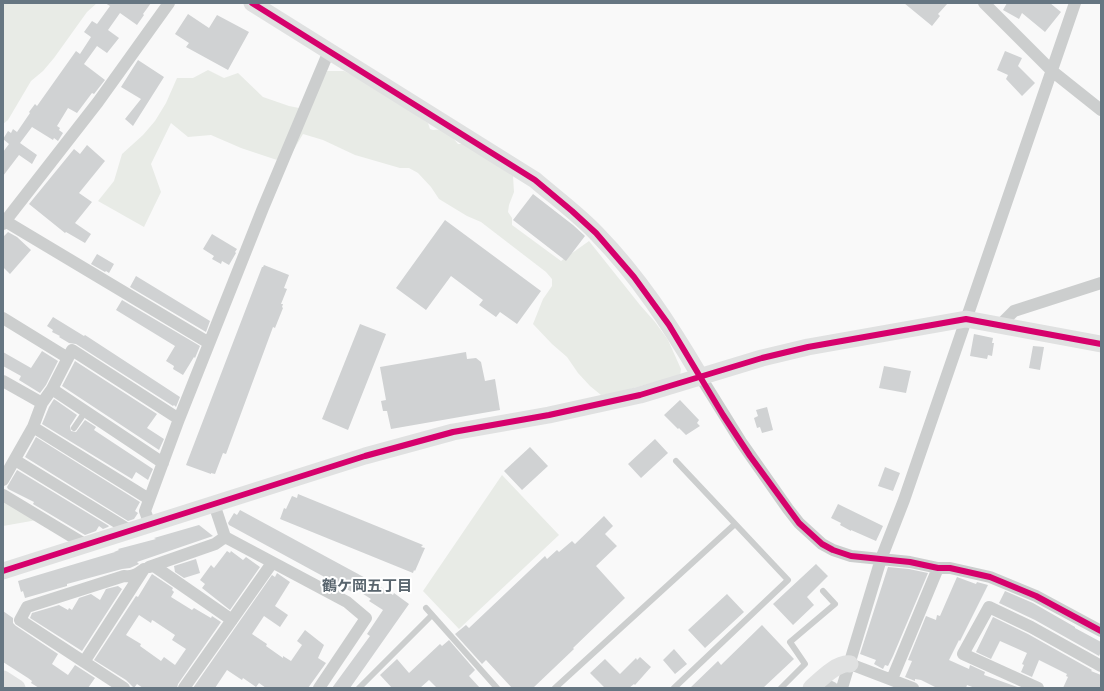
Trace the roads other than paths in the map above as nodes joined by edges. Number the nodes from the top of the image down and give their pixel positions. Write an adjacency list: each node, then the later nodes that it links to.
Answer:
1 (169, 3): 8 (street)
2 (252, 3): 5 (street)
3 (984, 3): 6 (street)
4 (1075, 3): 6 (street)
5 (329, 51): 13 (street); 16 (street)
6 (1052, 71): 7 (street); 11 (street)
7 (1101, 110)
8 (4, 222): 13 (street)
9 (1101, 283): 12 (street)
10 (3, 318): 15 (street)
11 (966, 319): 12 (street); 16 (street); 36 (street)
12 (999, 326): 14 (street)
13 (209, 343): 21 (street)
14 (1101, 344)
15 (68, 358): 18 (street); 21 (street)
16 (700, 376): 30 (street); 36 (street)
17 (3, 381): 19 (street)
18 (52, 389): 19 (street); 20 (street)
19 (42, 403): 22 (street)
20 (85, 412): 23 (lane); 26 (street)
21 (179, 419): 26 (street)
22 (33, 426): 24 (street); 29 (street)
23 (74, 428)
24 (15, 460): 27 (street); 33 (street)
25 (676, 461): 31 (lane)
26 (163, 463): 29 (street)
27 (3, 480)
28 (3, 495): 35 (street)
29 (149, 499): 32 (street)
30 (214, 504): 32 (street); 34 (street)
31 (735, 524): 58 (lane); 59 (lane)
32 (150, 525): 33 (street)
33 (131, 531): 35 (street)
34 (226, 537): 37 (street); 38 (street)
35 (86, 545): 40 (street)
36 (881, 559): 39 (street); 47 (street)
37 (272, 562): 44 (street); 55 (street)
38 (149, 567): 44 (street); 46 (street); 46 (street)
39 (938, 568): 45 (street); 50 (street)
40 (3, 571)
41 (823, 591): 60 (lane)
42 (426, 608): 43 (lane)
43 (432, 615): 56 (lane); 57 (lane)
44 (232, 620): 54 (street)
45 (1101, 631)
46 (84, 662): 53 (street)
47 (850, 664): 50 (street); 51 (street); 61 (street)
48 (1101, 666): 63 (street)
49 (3, 679): 52 (street)
50 (896, 683): 62 (street)
51 (821, 686)
52 (17, 688)
53 (124, 688)
54 (184, 688)
55 (319, 688)
56 (359, 688)
57 (498, 688)
58 (555, 688)
59 (674, 688)
60 (780, 688)
61 (842, 688)
62 (913, 688)
63 (1038, 688)

